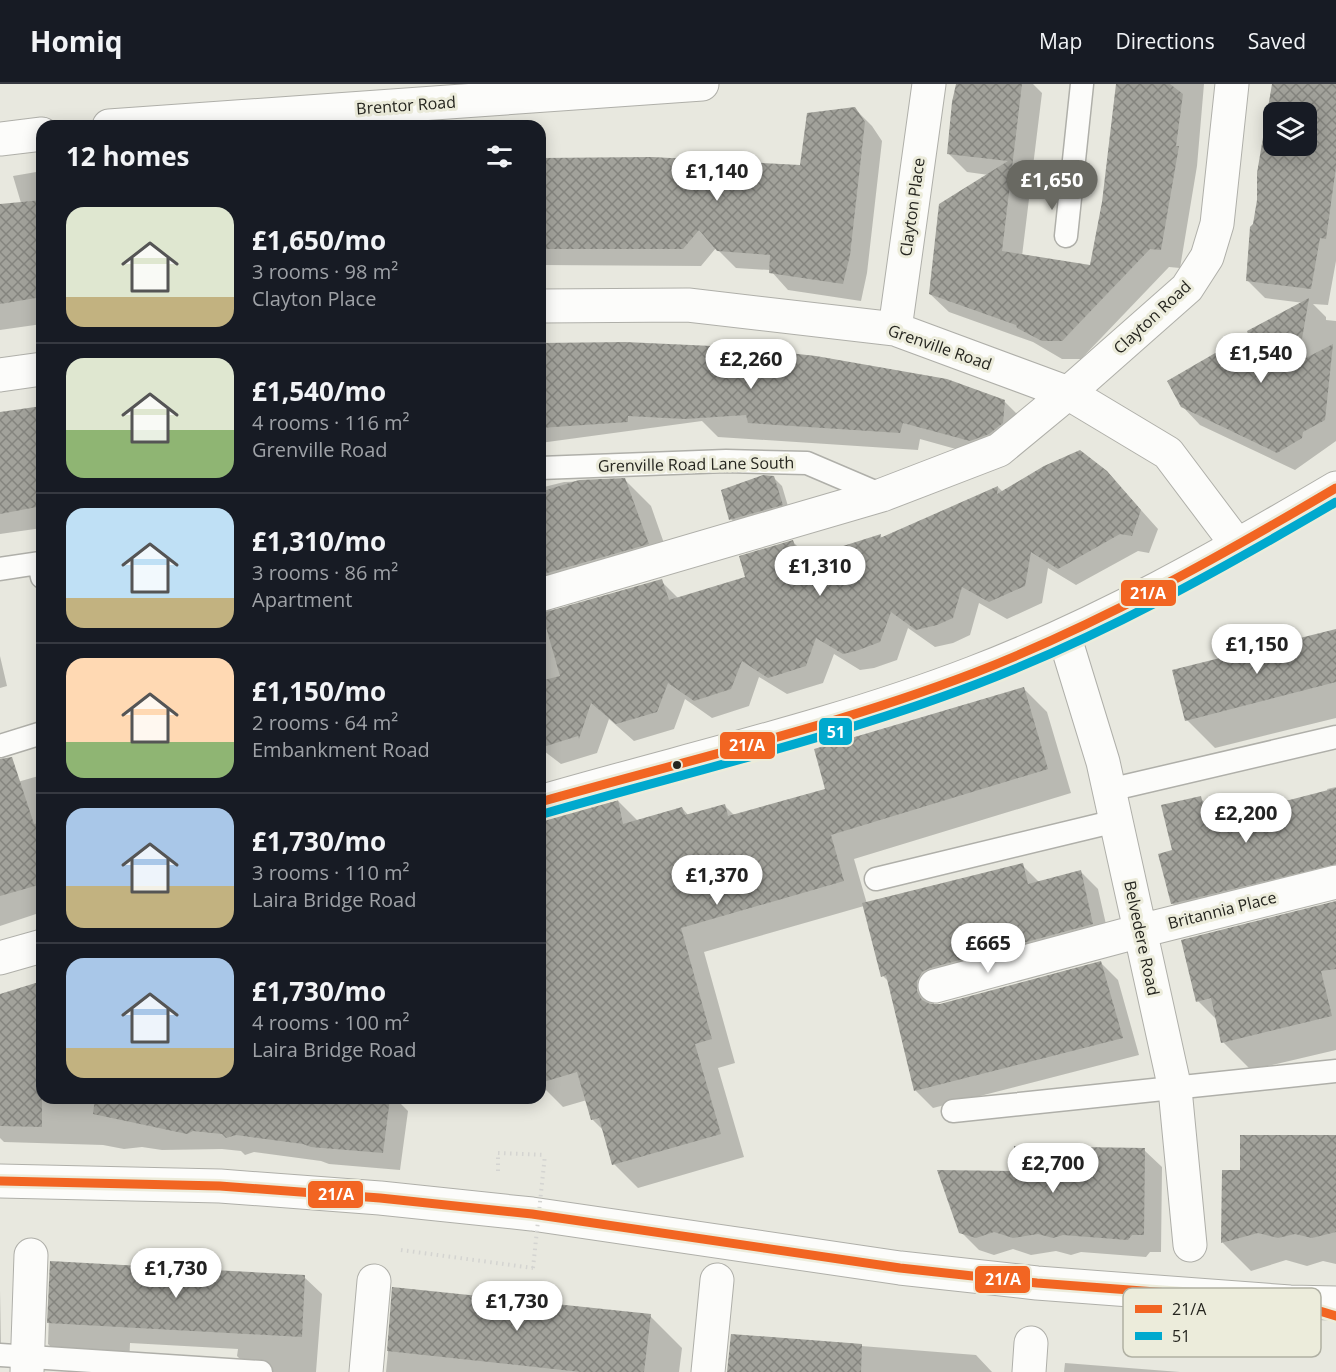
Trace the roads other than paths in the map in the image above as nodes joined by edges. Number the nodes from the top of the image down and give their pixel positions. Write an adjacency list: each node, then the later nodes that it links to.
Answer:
1 (702, 84): 5 (street, Brentor Road)
2 (1082, 84): 8 (lane)
3 (1232, 84): 13 (street, Clayton Road)
4 (934, 85): 10 (street, Clayton Place)
5 (191, 120)
6 (36, 135): 7 (street)
7 (0, 139)
8 (1066, 236)
9 (546, 306): 10 (street, Grenville Road)
10 (895, 329): 13 (street, Grenville Road)
11 (36, 370): 12 (street)
12 (0, 375)
13 (1068, 393): 16 (street, Clayton Road); 17 (street, Grenville Road)
14 (546, 468): 16 (lane, Grenville Road Lane South)
15 (1336, 488): 17 (street)
16 (882, 495): 20 (street, Clayton Road)
17 (1238, 546): 21 (street)
18 (36, 563): 19 (lane)
19 (0, 569)
20 (546, 593)
21 (1064, 635): 25 (street, Belvedere Road); 26 (street)
22 (36, 735): 24 (lane)
23 (1336, 737): 25 (lane)
24 (0, 746)
25 (1109, 790): 27 (street, Belvedere Road)
26 (546, 800)
27 (1116, 821): 28 (lane); 30 (street, Belvedere Road)
28 (876, 879)
29 (1336, 882): 30 (street, Britannia Place)
30 (1140, 931): 33 (street, Britannia Place); 35 (street, Belvedere Road)
31 (36, 948): 32 (street)
32 (0, 958)
33 (935, 986)
34 (1336, 1071): 35 (lane)
35 (1175, 1089): 36 (lane); 38 (street, Belvedere Road)
36 (953, 1111)
37 (0, 1182): 42 (street)
38 (1190, 1245)
39 (31, 1255): 45 (street)
40 (717, 1280): 49 (street)
41 (374, 1281): 48 (street)
42 (1123, 1289)
43 (1321, 1311): 44 (street)
44 (1336, 1316)
45 (18, 1361): 46 (lane)
46 (179, 1369): 47 (lane)
47 (261, 1372)
48 (366, 1372)
49 (708, 1372)

